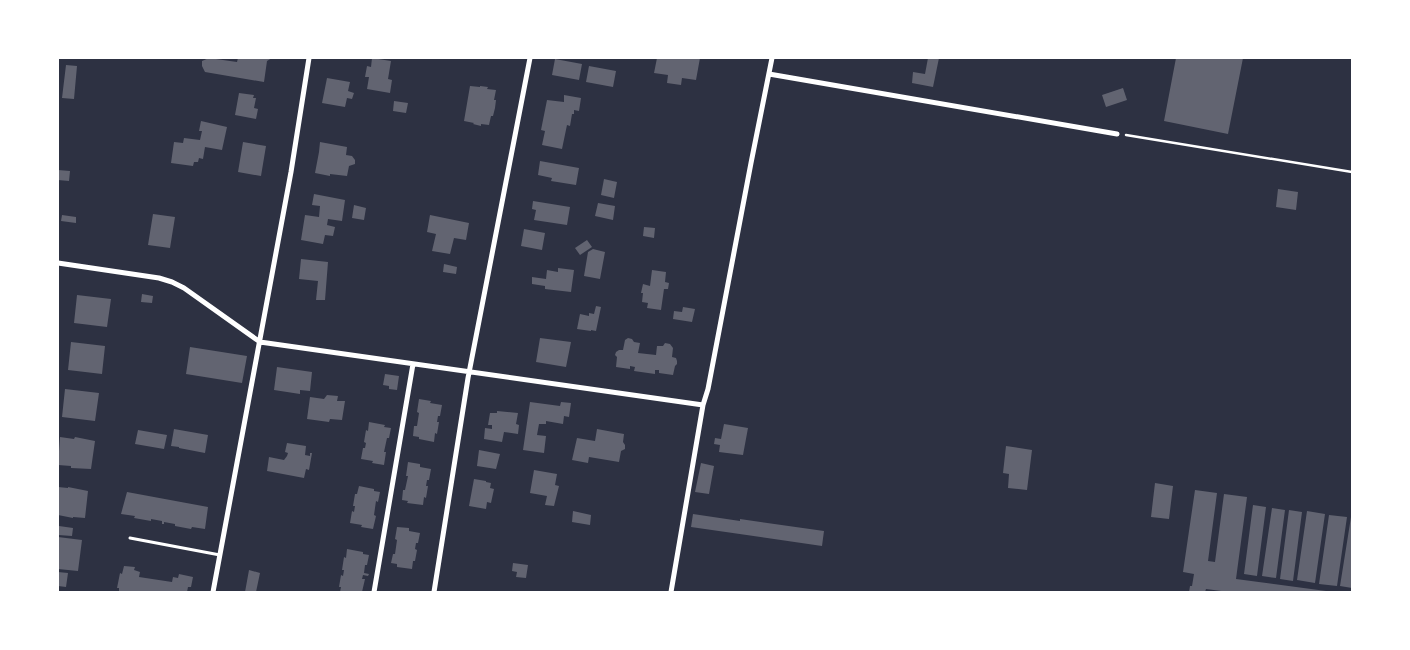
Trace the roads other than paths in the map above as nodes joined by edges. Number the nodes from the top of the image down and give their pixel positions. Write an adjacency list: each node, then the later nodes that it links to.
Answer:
1 (309, 58): 7 (street)
2 (530, 58): 9 (street)
3 (772, 58): 4 (street)
4 (769, 74): 5 (street); 10 (street)
5 (1117, 134)
6 (58, 263): 7 (street)
7 (260, 342): 8 (street); 12 (street)
8 (413, 364): 9 (street); 14 (street)
9 (469, 372): 10 (street); 15 (street)
10 (703, 405): 16 (street)
11 (130, 538): 12 (lane)
12 (220, 555): 13 (street)
13 (213, 592)
14 (374, 592)
15 (434, 592)
16 (671, 592)

